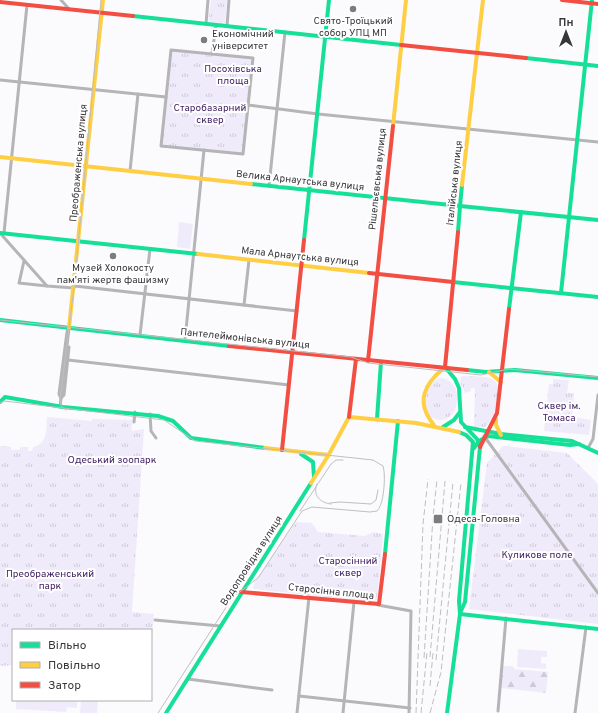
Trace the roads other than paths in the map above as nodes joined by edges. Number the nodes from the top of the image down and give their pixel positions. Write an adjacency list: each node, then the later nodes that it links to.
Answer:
1 (61, 0): 13 (street)
2 (102, 0): 14 (main road, Преображенська вулиця)
3 (208, 0): 15 (street)
4 (229, 0): 17 (street)
5 (329, 0): 19 (main road)
6 (406, 0): 20 (main road, Рішельєвська вулиця)
7 (482, 0): 21 (main road, Італійська вулиця)
8 (562, 0): 9 (main road)
9 (592, 1): 11 (main road); 23 (main road)
10 (0, 2): 12 (main road)
11 (598, 4)
12 (27, 5): 13 (main road); 26 (street)
13 (70, 9): 14 (main road)
14 (101, 13): 15 (main road); 27 (main road, Преображенська вулиця)
15 (206, 24): 16 (main road)
16 (216, 25): 17 (main road); 22 (street)
17 (226, 26): 18 (main road)
18 (285, 32): 19 (main road); 31 (street)
19 (325, 37): 20 (main road); 32 (main road)
20 (401, 45): 21 (main road); 33 (main road, Рішельєвська вулиця)
21 (477, 53): 23 (main road); 34 (main road, Італійська вулиця)
22 (212, 54): 29 (street); 30 (street)
23 (585, 65): 24 (main road); 35 (main road)
24 (598, 66)
25 (0, 80): 26 (street)
26 (19, 82): 27 (street); 39 (street)
27 (94, 90): 28 (street); 40 (main road, Преображенська вулиця)
28 (138, 94): 29 (street); 41 (street)
29 (166, 97): 37 (street)
30 (248, 105): 31 (street); 37 (street)
31 (276, 109): 32 (street); 43 (street)
32 (318, 114): 33 (street); 44 (main road)
33 (393, 121): 34 (street); 45 (main road, Рішельєвська вулиця)
34 (469, 128): 35 (street); 46 (main road, Італійська вулиця)
35 (577, 140): 36 (street); 48 (main road)
36 (598, 142)
37 (204, 150): 42 (street)
38 (0, 157): 39 (main road, Велика Арнаутська вулиця)
39 (10, 158): 40 (main road, Велика Арнаутська вулиця); 50 (street)
40 (87, 166): 41 (main road, Велика Арнаутська вулиця); 51 (main road, Преображенська вулиця)
41 (130, 171): 42 (main road, Велика Арнаутська вулиця)
42 (202, 179): 43 (main road, Велика Арнаутська вулиця); 53 (street)
43 (269, 186): 44 (main road, Велика Арнаутська вулиця)
44 (310, 190): 45 (main road, Велика Арнаутська вулиця); 56 (main road)
45 (385, 198): 46 (main road, Велика Арнаутська вулиця); 57 (main road, Рішельєвська вулиця)
46 (460, 206): 47 (main road, Велика Арнаутська вулиця); 58 (main road, Італійська вулиця)
47 (521, 212): 48 (main road, Велика Арнаутська вулиця); 61 (main road)
48 (569, 218): 49 (main road, Велика Арнаутська вулиця); 62 (main road)
49 (598, 220)
50 (1, 233): 51 (main road, Мала Арнаутська вулиця); 55 (street)
51 (79, 242): 52 (main road, Мала Арнаутська вулиця); 60 (main road, Преображенська вулиця)
52 (150, 248): 53 (main road, Мала Арнаутська вулиця); 63 (street)
53 (194, 253): 54 (main road, Мала Арнаутська вулиця); 65 (street)
54 (249, 260): 56 (main road, Мала Арнаутська вулиця); 66 (street)
55 (24, 261): 59 (street); 59 (street)
56 (302, 265): 57 (main road, Мала Арнаутська вулиця); 67 (main road)
57 (376, 274): 58 (main road, Мала Арнаутська вулиця); 75 (main road, Рішельєвська вулиця)
58 (453, 282): 61 (main road, Мала Арнаутська вулиця); 77 (main road, Італійська вулиця)
59 (48, 286): 60 (street)
60 (75, 286): 63 (street); 69 (main road, Преображенська вулиця)
61 (512, 288): 62 (main road, Мала Арнаутська вулиця); 79 (main road)
62 (561, 293): 64 (main road, Мала Арнаутська вулиця)
63 (144, 294): 65 (street); 70 (street)
64 (598, 297)
65 (189, 299): 66 (street); 71 (street)
66 (244, 305): 67 (street)
67 (297, 311): 72 (main road)
68 (0, 320): 69 (main road, Пантелеймонівська вулиця)
69 (69, 328): 70 (main road, Пантелеймонівська вулиця); 73 (street, Преображенська вулиця); 85 (street, Преображенська вулиця)
70 (140, 335): 71 (main road, Пантелеймонівська вулиця)
71 (185, 340): 72 (main road, Пантелеймонівська вулиця)
72 (293, 352): 74 (main road, Пантелеймонівська вулиця); 82 (main road)
73 (68, 360): 82 (street); 85 (street, Преображенська вулиця)
74 (356, 360): 75 (main road, Пантелеймонівська вулиця); 91 (main road)
75 (368, 361): 76 (main road, Пантелеймонівська вулиця)
76 (381, 362): 77 (main road, Пантелеймонівська вулиця); 92 (main road)
77 (445, 368): 78 (main road, Пантелеймонівська вулиця); 88 (main road); 96 (main road)
78 (489, 372): 79 (main road, Пантелеймонівська вулиця); 81 (main road)
79 (503, 372): 80 (main road, Пантелеймонівська вулиця); 81 (main road)
80 (598, 378)
81 (501, 382): 93 (main road)
82 (289, 385): 105 (main road)
83 (598, 395): 104 (street)
84 (2, 397): 86 (main road); 87 (main road)
85 (61, 398): 87 (street, Преображенська вулиця)
86 (0, 402)
87 (60, 406): 89 (main road)
88 (460, 412): 97 (main road); 98 (main road)
89 (135, 413): 90 (main road); 95 (street)
90 (150, 415): 101 (street); 105 (main road)
91 (349, 417): 92 (main road); 108 (main road, Водопровідна вулиця)
92 (377, 419): 94 (main road)
93 (496, 419): 99 (main road); 100 (main road)
94 (398, 421): 96 (main road); 114 (main road, Старосінна площа)
95 (134, 422)
96 (434, 426): 97 (main road)
97 (443, 426): 103 (main road)
98 (465, 427): 99 (main road); 102 (main road)
99 (487, 431): 100 (main road); 102 (main road)
100 (502, 436): 102 (main road); 104 (main road)
101 (156, 438)
102 (482, 438): 103 (main road); 111 (street); 115 (main road)
103 (474, 448): 115 (main road)
104 (588, 448): 107 (main road)
105 (282, 450): 106 (main road)
106 (299, 452): 108 (main road); 109 (main road)
107 (598, 453)
108 (329, 455): 109 (main road, Водопровідна вулиця)
109 (314, 477): 110 (main road, Водопровідна вулиця)
110 (241, 592): 112 (main road, Старосінна площа); 118 (main road, Водопровідна вулиця)
111 (598, 593)
112 (309, 597): 113 (main road, Старосінна площа); 123 (street)
113 (354, 602): 114 (main road, Старосінна площа); 124 (street)
114 (376, 605): 125 (street)
115 (460, 614): 116 (main road); 131 (main road)
116 (506, 618): 119 (main road); 126 (street)
117 (155, 620): 118 (street)
118 (220, 626): 121 (main road, Водопровідна вулиця)
119 (586, 627): 120 (main road); 132 (street)
120 (598, 629)
121 (188, 679): 122 (street); 127 (main road, Водопровідна вулиця)
122 (272, 690)
123 (298, 696): 124 (street); 128 (street)
124 (344, 701): 125 (street); 129 (street)
125 (410, 708): 130 (street)
126 (498, 711)
127 (166, 713)
128 (297, 713)
129 (343, 713)
130 (409, 713)
131 (447, 713)
132 (575, 713)

